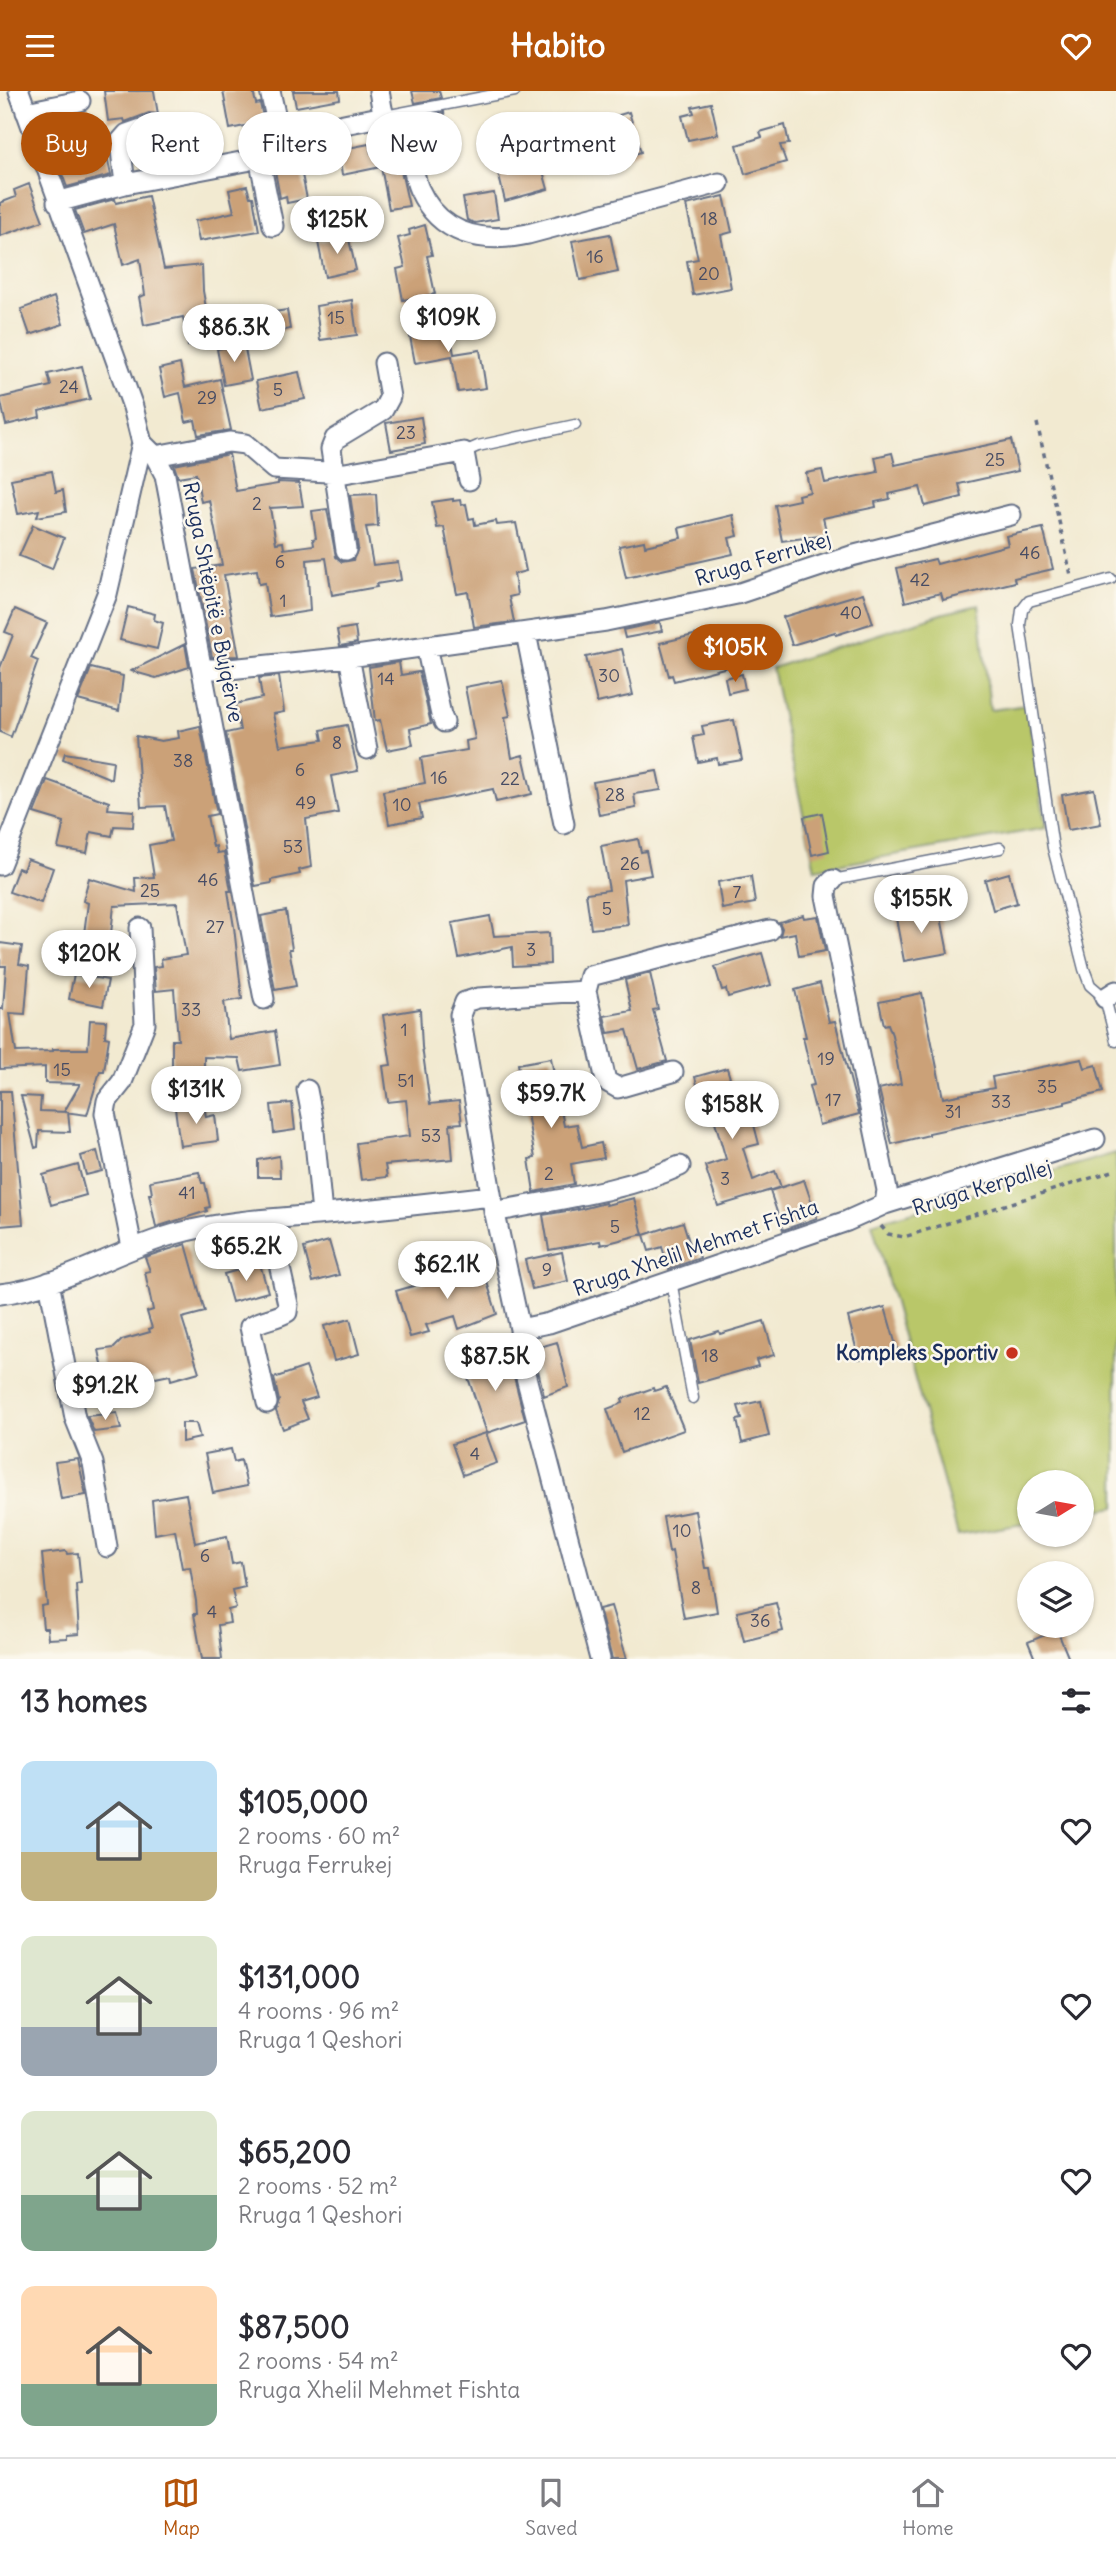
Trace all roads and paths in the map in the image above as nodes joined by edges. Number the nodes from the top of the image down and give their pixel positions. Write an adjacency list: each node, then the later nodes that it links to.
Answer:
1 (19, 91): 6 (street, Rruga Shtëpitë e Bujqërve)
2 (270, 91): 7 (street)
3 (379, 91): 8 (street)
4 (515, 91): 9 (lane)
5 (79, 100): 6 (street)
6 (26, 112)
7 (275, 112)
8 (383, 112)
9 (405, 112)
10 (126, 135): 16 (street)
11 (238, 161): 16 (street)
12 (48, 175): 17 (street, Rruga Shtëpitë e Bujqërve)
13 (263, 175): 18 (street)
14 (414, 175): 15 (street)
15 (719, 183)
16 (125, 184): 17 (street)
17 (57, 202): 22 (street, Rruga Shtëpitë e Bujqërve)
18 (273, 226)
19 (384, 363): 24 (street)
20 (1037, 423): 29 (path)
21 (575, 425): 23 (lane)
22 (149, 449): 24 (street); 33 (street, Rruga Shtëpitë e Bujqërve); 38 (street)
23 (464, 452): 24 (street); 25 (street)
24 (334, 471): 27 (street)
25 (469, 481)
26 (1011, 515): 30 (street, Rruga Ferrukej)
27 (346, 550)
28 (1111, 579): 29 (lane)
29 (1074, 588): 43 (lane)
30 (526, 633): 31 (street, Rruga Ferrukej); 36 (street)
31 (426, 646): 32 (street, Rruga Ferrukej); 34 (street)
32 (349, 657): 33 (street, Rruga Ferrukej); 35 (street)
33 (203, 669): 44 (street, Rruga Shtëpitë e Bujqërve)
34 (444, 722)
35 (367, 749)
36 (564, 824)
37 (1000, 848): 39 (lane)
38 (0, 865)
39 (833, 880): 52 (street)
40 (141, 929): 55 (street)
41 (770, 930): 42 (street)
42 (586, 991): 46 (street); 51 (street)
43 (1110, 995): 45 (lane)
44 (264, 999)
45 (1116, 1041)
46 (673, 1072)
47 (307, 1090): 53 (street)
48 (1095, 1139): 52 (street, Rruga Xhelil Mehmet Fishta)
49 (680, 1166): 51 (street)
50 (1116, 1170): 52 (path, Rruga Kerpallej)
51 (493, 1204): 53 (street); 59 (street)
52 (880, 1208): 56 (street, Rruga Xhelil Mehmet Fishta)
53 (322, 1214): 54 (street)
54 (269, 1219): 55 (street); 61 (street)
55 (132, 1248): 57 (street)
56 (671, 1281): 59 (street, Rruga Xhelil Mehmet Fishta); 60 (lane)
57 (49, 1282): 58 (street); 62 (street)
58 (0, 1293)
59 (520, 1329): 63 (street)
60 (693, 1398)
61 (267, 1403)
62 (107, 1547)
63 (600, 1659)

